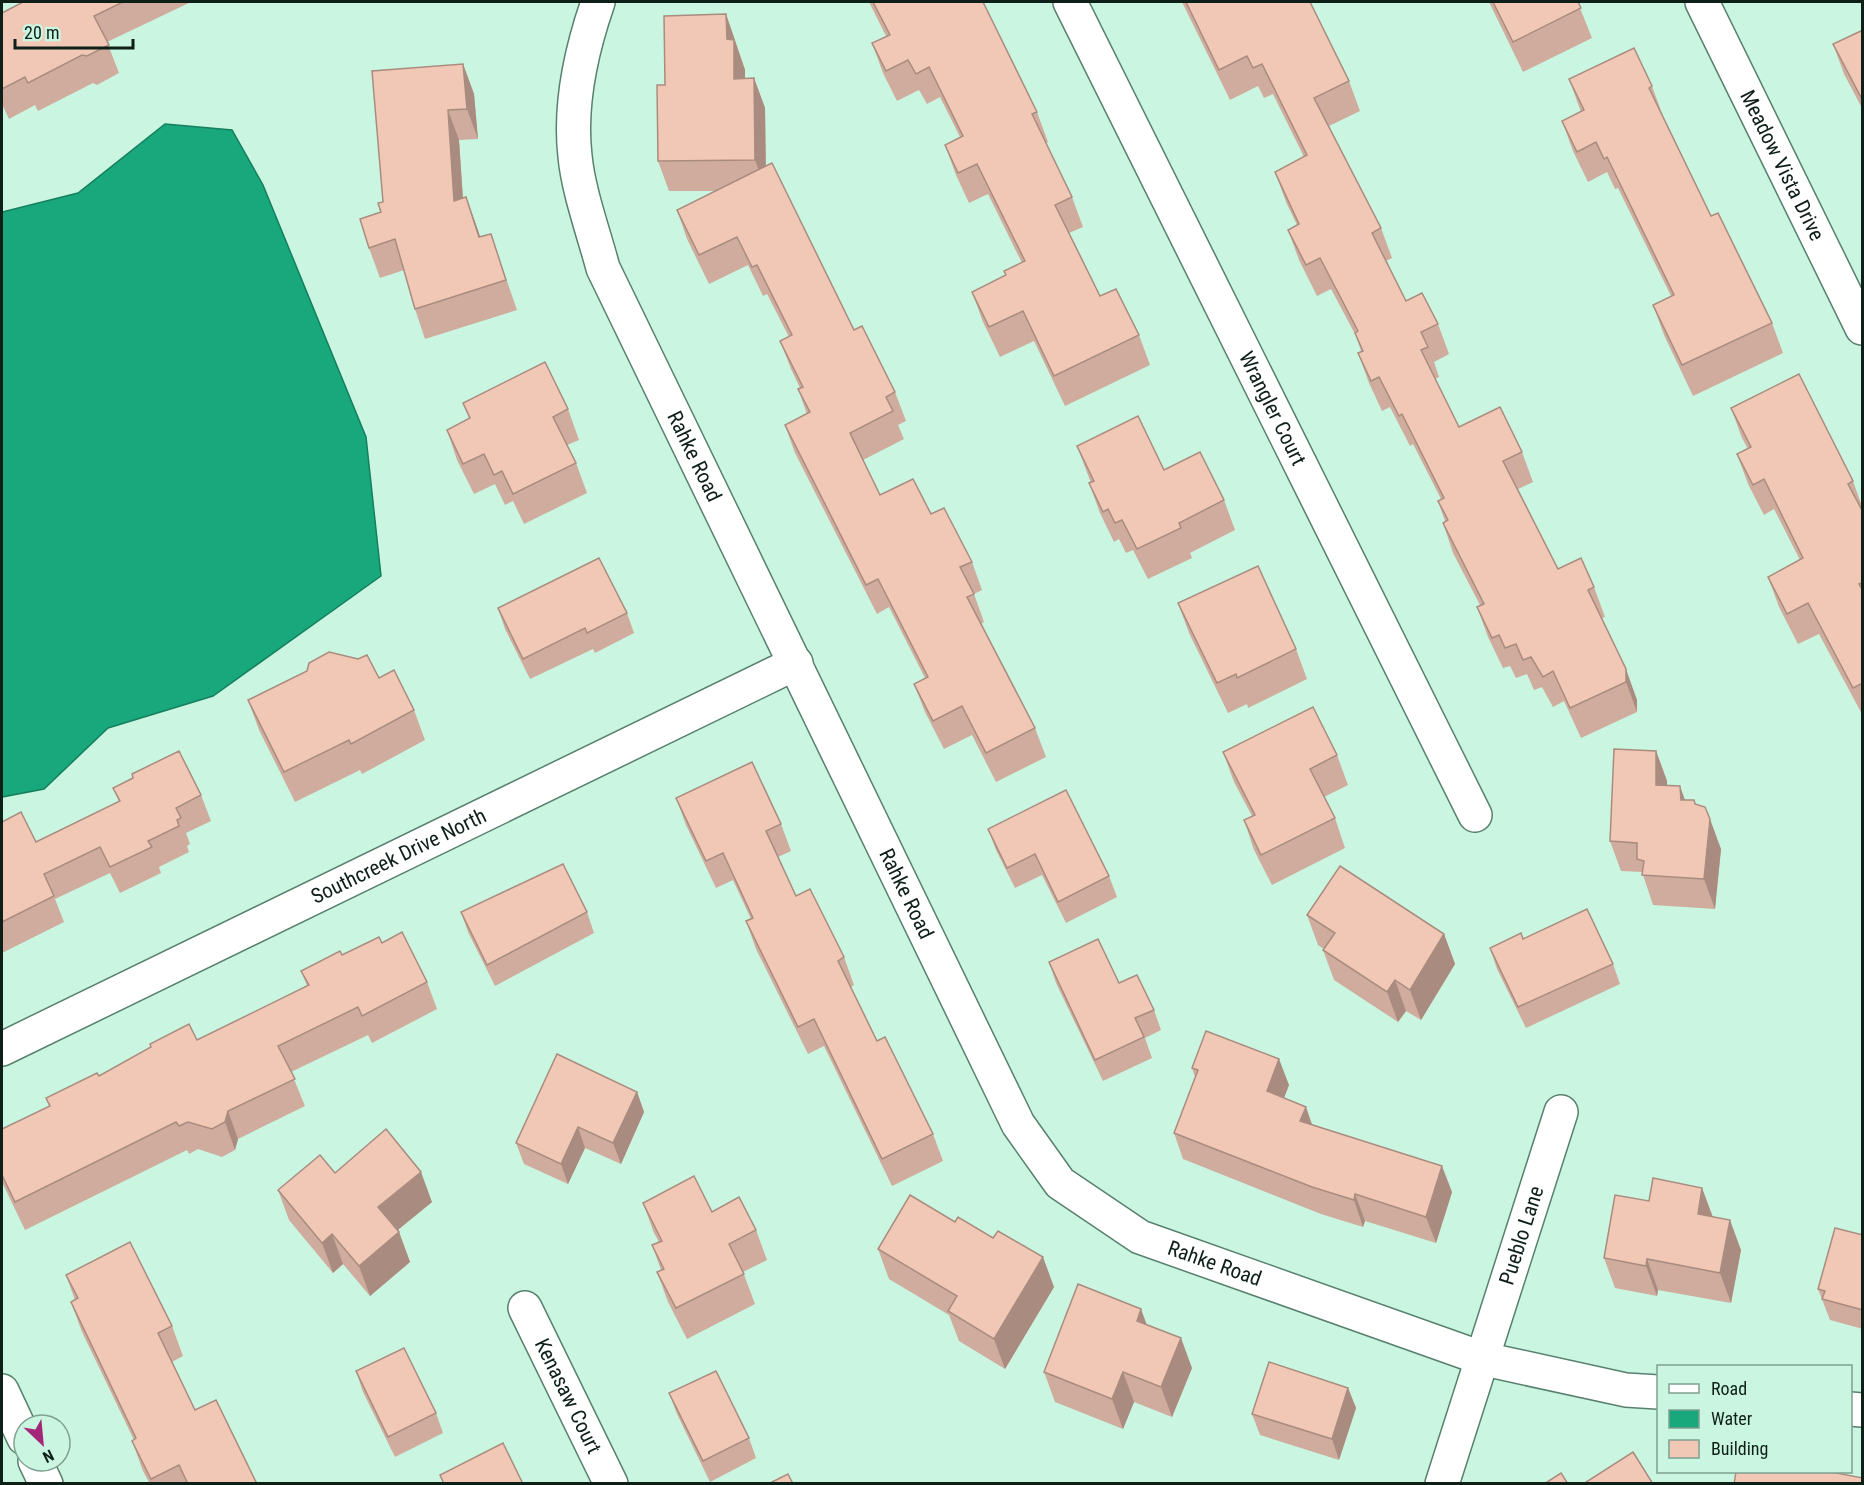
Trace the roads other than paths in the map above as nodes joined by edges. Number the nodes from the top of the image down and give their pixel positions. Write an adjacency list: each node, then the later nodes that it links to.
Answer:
1 (598, 2): 5 (street, Rahke Road)
2 (1070, 2): 6 (street, Wrangler Court)
3 (1702, 2): 4 (street, Meadow Vista Drive)
4 (1863, 328)
5 (796, 663): 7 (street, Southcreek Drive North); 10 (street, Rahke Road)
6 (1475, 815)
7 (2, 1049)
8 (1561, 1112): 10 (street, Pueblo Lane)
9 (525, 1308): 14 (street, Kenasaw Court)
10 (1484, 1359): 12 (street, Rahke Road); 15 (street, Pueblo Lane)
11 (2, 1391): 13 (street)
12 (1657, 1392)
13 (12, 1413)
14 (611, 1484)
15 (1442, 1484)

